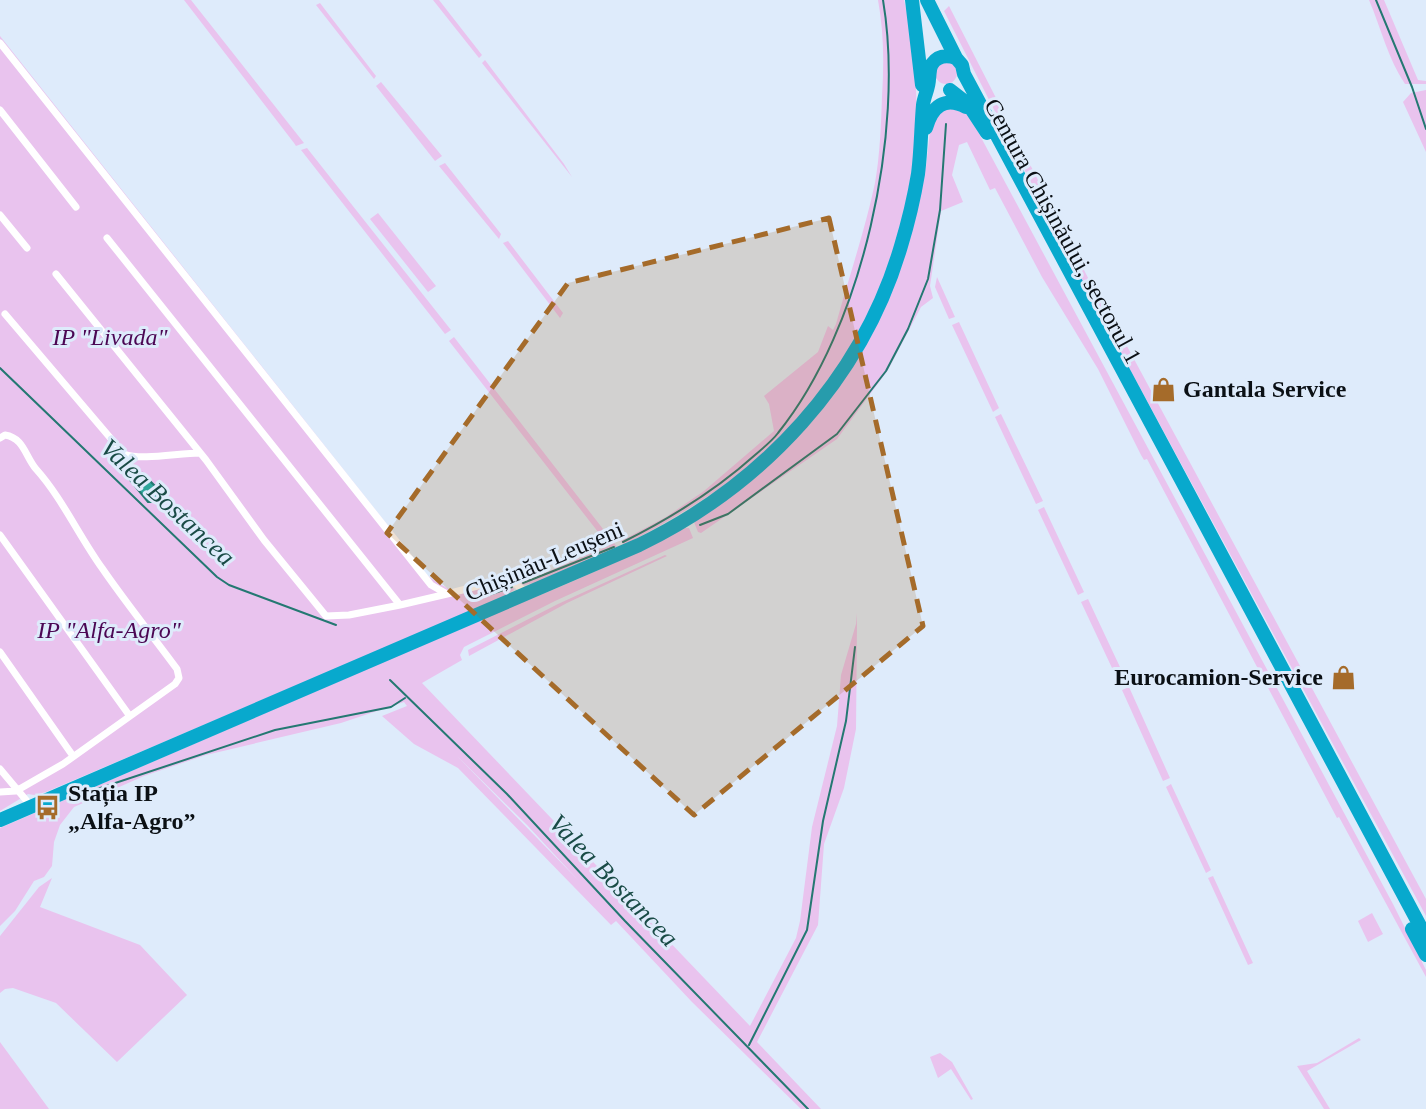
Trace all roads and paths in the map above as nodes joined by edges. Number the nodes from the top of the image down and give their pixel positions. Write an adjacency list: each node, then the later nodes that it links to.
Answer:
1 (912, 0): 5 (highway); 8 (highway)
2 (928, 0): 4 (highway)
3 (0, 43): 23 (street)
4 (956, 58): 5 (highway); 6 (highway)
5 (930, 71): 7 (highway); 8 (highway)
6 (964, 74): 7 (highway); 33 (highway, Centura Chișinăului, sectorul 1)
7 (947, 90): 10 (highway); 11 (highway, Centura Chișinăului, sectorul 1)
8 (923, 103): 10 (highway)
9 (0, 110): 13 (street)
10 (923, 119): 12 (highway)
11 (979, 119): 12 (highway); 34 (highway, Centura Chișinăului, sectorul 1)
12 (920, 150): 22 (highway, Chișinău-Leușeni)
13 (76, 207)
14 (0, 215): 16 (street)
15 (107, 238): 24 (street)
16 (27, 248)
17 (56, 274): 20 (street)
18 (5, 314): 20 (street)
19 (0, 438): 26 (street)
20 (200, 453): 24 (street)
21 (0, 535): 26 (street)
22 (528, 593): 23 (street); 31 (highway, Chișinău-Leușeni)
23 (447, 594): 24 (street)
24 (400, 605)
25 (0, 652): 27 (street)
26 (129, 715): 27 (street)
27 (73, 756): 29 (street)
28 (0, 769): 29 (street)
29 (16, 791): 30 (street); 31 (street)
30 (0, 792)
31 (31, 806): 32 (highway, Chișinău-Leușeni)
32 (0, 820)
33 (1426, 937)
34 (1426, 955)

